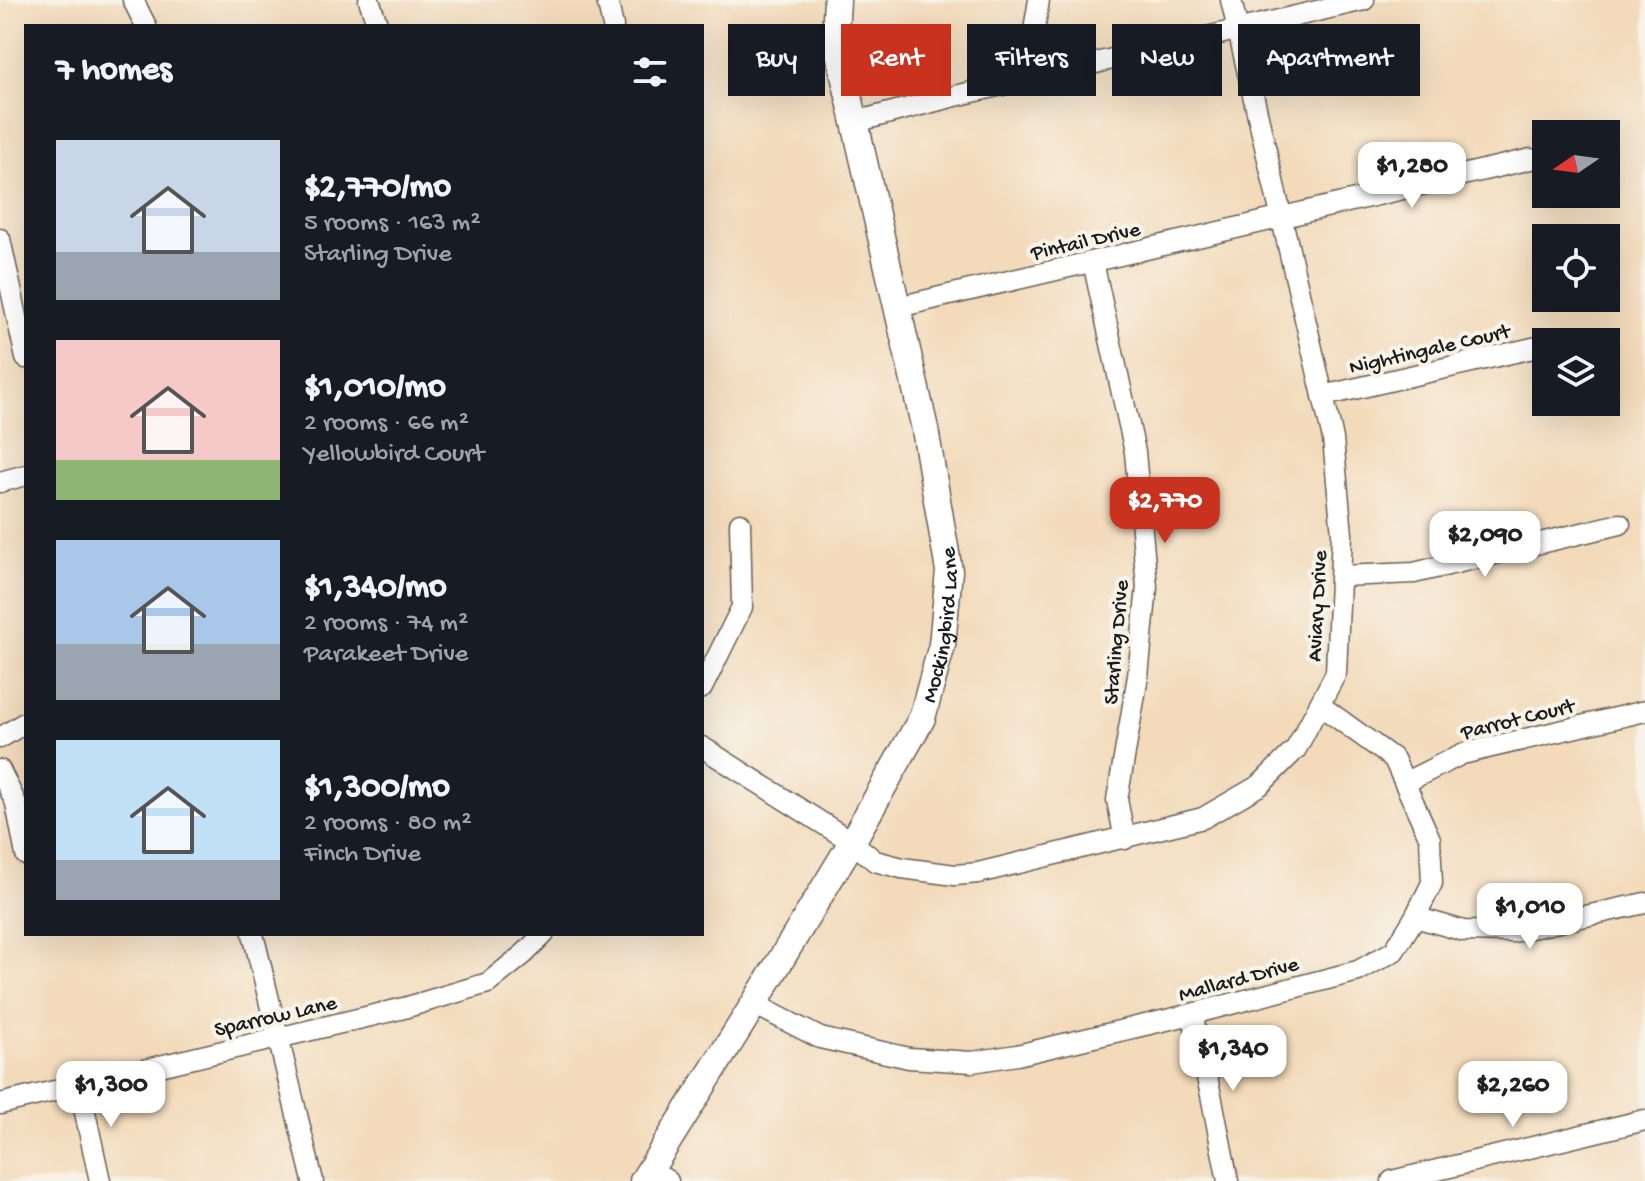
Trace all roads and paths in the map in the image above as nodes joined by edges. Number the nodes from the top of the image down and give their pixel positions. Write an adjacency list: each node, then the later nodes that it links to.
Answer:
1 (133, 0): 8 (street)
2 (369, 0): 9 (street)
3 (607, 0): 10 (street)
4 (837, 0): 15 (street, Mockingbird Lane)
5 (1039, 0): 11 (street)
6 (1231, 0): 12 (street, Aviary Drive)
7 (1364, 0): 12 (street)
8 (145, 24)
9 (377, 24)
10 (613, 24)
11 (1035, 24)
12 (1237, 31): 13 (street); 17 (street, Aviary Drive)
13 (1096, 64)
14 (967, 95): 15 (street)
15 (855, 122): 20 (street, Mockingbird Lane)
16 (1531, 159): 17 (street, Pintail Drive)
17 (1283, 218): 19 (street, Pintail Drive); 23 (street, Aviary Drive)
18 (0, 239): 22 (street)
19 (1093, 262): 20 (street, Pintail Drive); 37 (street, Starling Drive)
20 (898, 307): 38 (street, Mockingbird Lane)
21 (1532, 348): 23 (street, Nightingale Court)
22 (24, 349)
23 (1323, 396): 28 (street, Aviary Drive)
24 (24, 476): 25 (street)
25 (0, 482)
26 (740, 523): 29 (street)
27 (1620, 524): 28 (street)
28 (1342, 576): 30 (street, Aviary Drive)
29 (704, 684)
30 (1321, 706): 36 (street, Mallard Drive); 37 (street, Aviary Drive)
31 (1645, 711): 36 (street, Parrot Court)
32 (24, 723): 33 (street)
33 (0, 738)
34 (704, 748): 38 (street, Aviary Drive)
35 (0, 770): 39 (street)
36 (1406, 782): 41 (street, Mallard Drive)
37 (1125, 839): 38 (street, Aviary Drive)
38 (852, 842): 44 (street, Mockingbird Lane)
39 (24, 845)
40 (1645, 903): 41 (street)
41 (1415, 917): 45 (street, Mallard Drive)
42 (253, 936): 46 (street)
43 (542, 936): 46 (street, Sparrow Lane)
44 (754, 1004): 45 (street, Mallard Drive); 50 (street, Mockingbird Lane)
45 (1192, 1014): 53 (street)
46 (278, 1038): 47 (street, Sparrow Lane); 52 (street)
47 (79, 1085): 48 (street, Sparrow Lane); 51 (street)
48 (0, 1104)
49 (1645, 1120): 54 (street)
50 (654, 1177)
51 (100, 1181)
52 (313, 1181)
53 (1228, 1181)
54 (1392, 1181)

